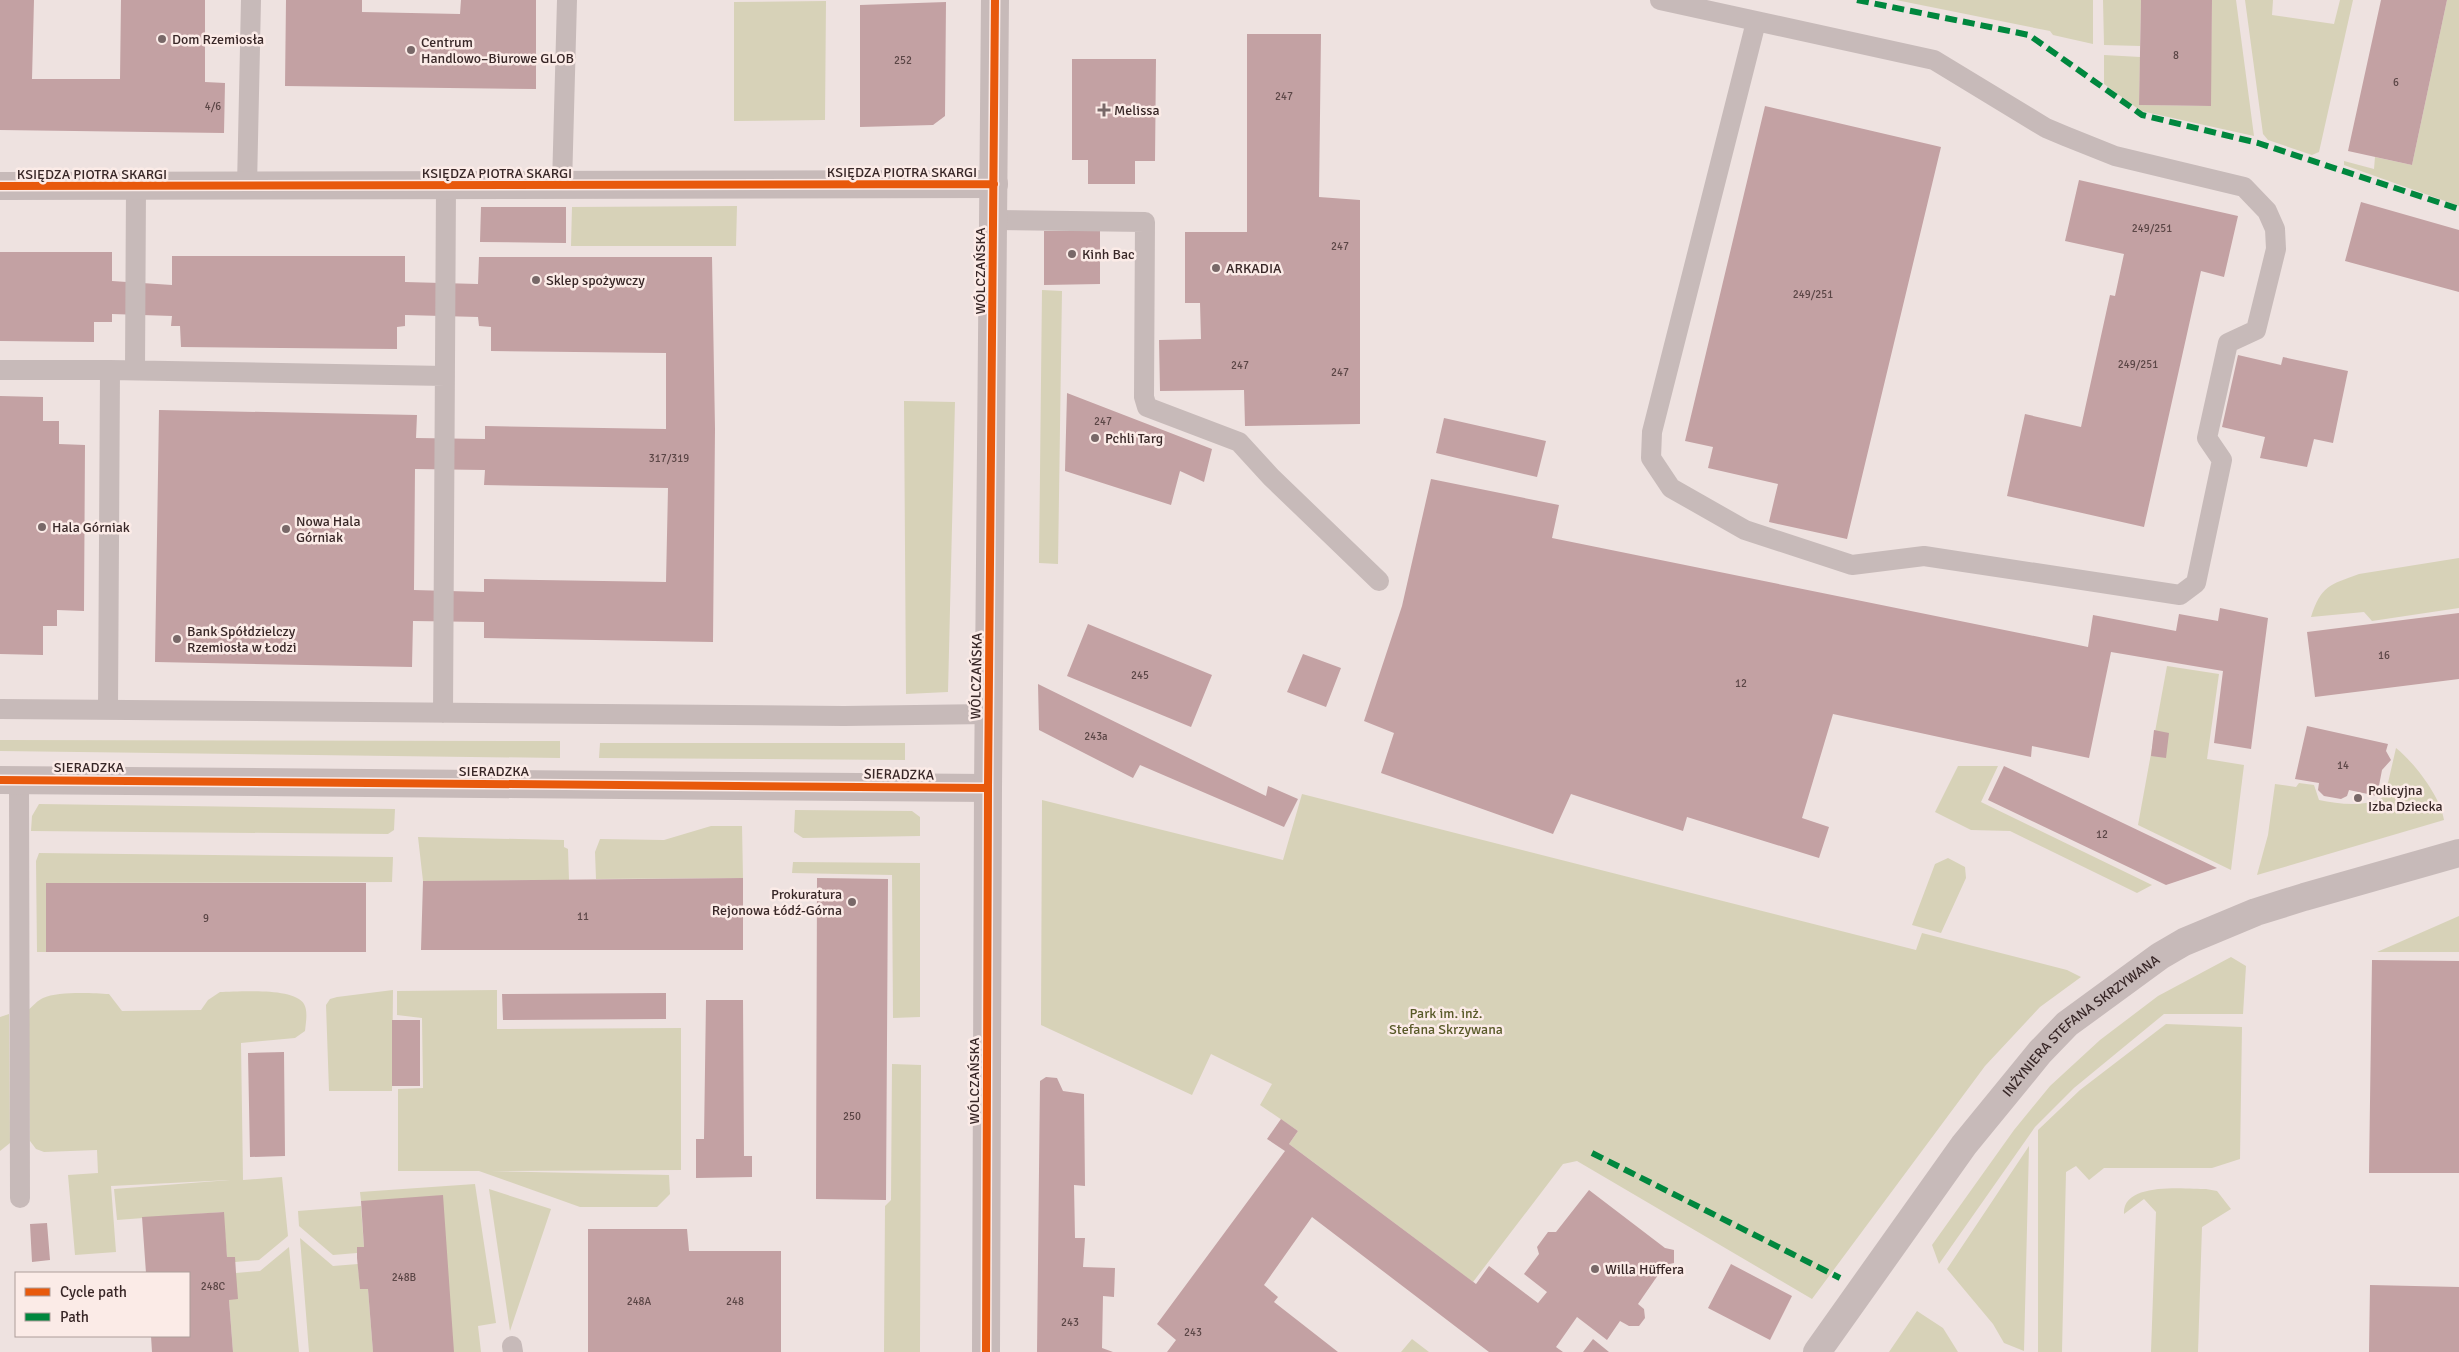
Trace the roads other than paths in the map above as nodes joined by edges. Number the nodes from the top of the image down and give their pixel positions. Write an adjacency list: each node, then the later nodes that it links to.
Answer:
1 (251, 0): 9 (lane)
2 (567, 0): 7 (lane)
3 (995, 0): 6 (street, WÓLCZAŃSKA)
4 (1660, 0): 5 (lane)
5 (1756, 22): 5 (lane)
6 (994, 184): 7 (street, KSIĘDZA PIOTRA SKARGI); 12 (street, WÓLCZAŃSKA)
7 (562, 185): 10 (street, KSIĘDZA PIOTRA SKARGI)
8 (0, 186): 11 (street, KSIĘDZA PIOTRA SKARGI)
9 (247, 186): 10 (street, KSIĘDZA PIOTRA SKARGI); 11 (street, KSIĘDZA PIOTRA SKARGI)
10 (446, 186): 16 (lane)
11 (136, 187): 15 (lane)
12 (993, 220): 17 (lane); 21 (street, WÓLCZAŃSKA)
13 (0, 370): 14 (lane)
14 (110, 370): 15 (lane); 19 (lane)
15 (135, 370): 16 (lane)
16 (444, 376): 20 (lane)
17 (1378, 581)
18 (0, 709): 19 (lane)
19 (108, 710): 20 (lane)
20 (443, 713): 21 (lane)
21 (988, 714): 23 (street, WÓLCZAŃSKA)
22 (9, 780): 23 (street, SIERADZKA); 25 (lane)
23 (988, 788): 26 (street, WÓLCZAŃSKA)
24 (2459, 853): 27 (street, INŻYNIERA STEFANA SKRZYWANA)
25 (20, 1198)
26 (986, 1352)
27 (1818, 1352)

